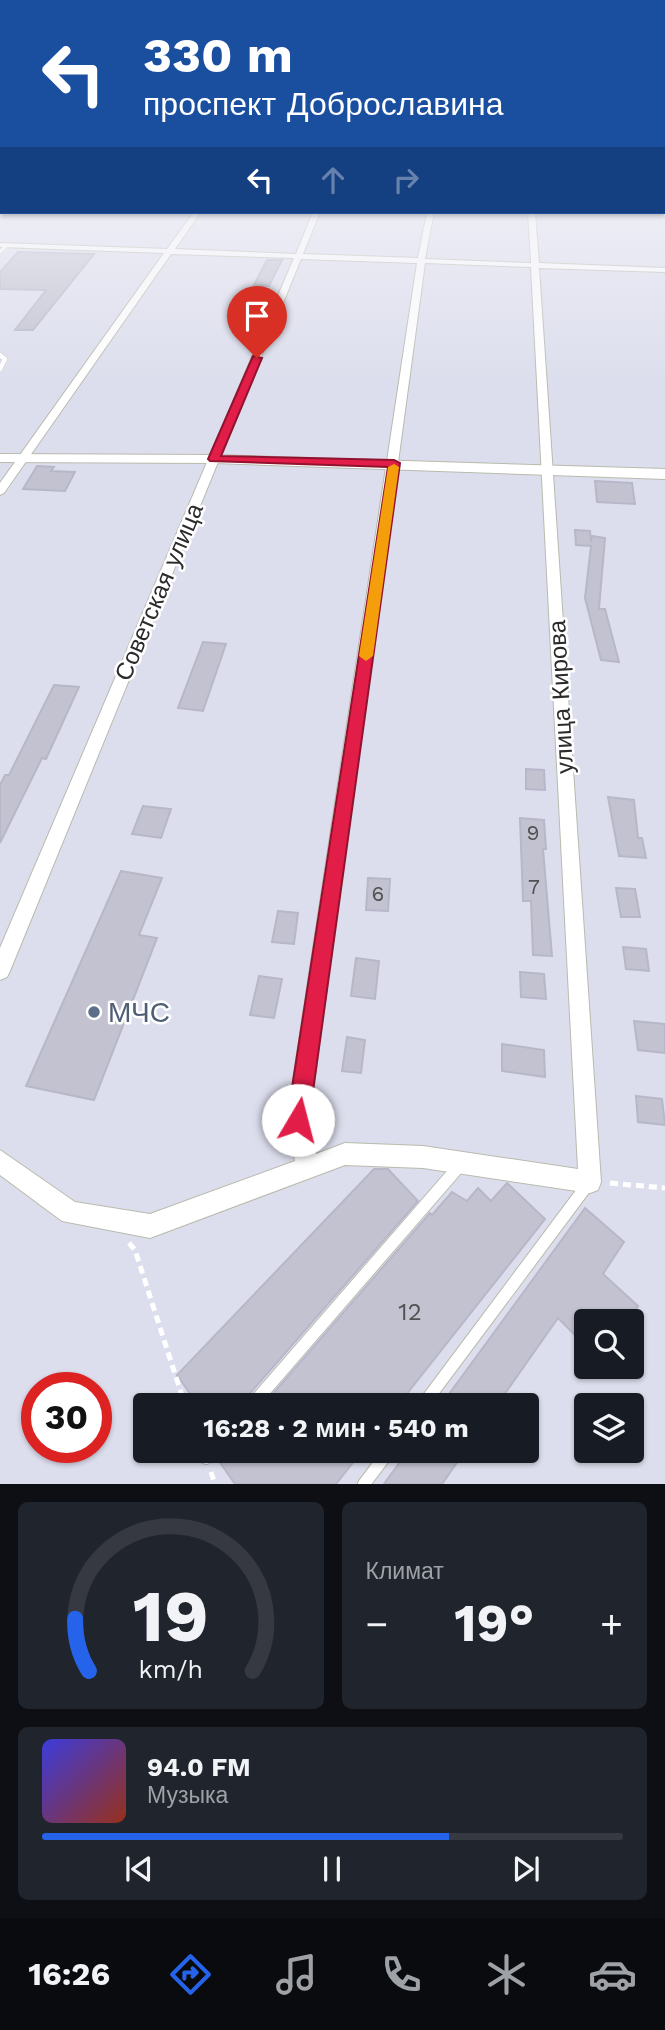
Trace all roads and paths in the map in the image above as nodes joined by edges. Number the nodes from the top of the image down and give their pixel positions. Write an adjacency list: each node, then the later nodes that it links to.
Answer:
1 (33, 246): 6 (street)
2 (171, 246): 6 (street)
3 (304, 246): 7 (street, Советская улица)
4 (424, 246): 8 (street)
5 (533, 246): 9 (street, улица Кирова)
6 (167, 252): 7 (street); 14 (street)
7 (300, 257): 8 (street); 15 (street, Советская улица)
8 (421, 261): 9 (street); 16 (street)
9 (533, 265): 10 (street); 17 (street, улица Кирова)
10 (665, 270)
11 (0, 355): 12 (lane)
12 (0, 369)
13 (0, 458): 14 (street)
14 (24, 459): 15 (street); 19 (street)
15 (214, 459): 16 (street); 20 (street, Советская улица)
16 (394, 463): 17 (street); 23 (street)
17 (547, 471): 18 (street); 24 (street, улица Кирова)
18 (665, 474)
19 (0, 491)
20 (0, 971)
21 (0, 1161): 26 (street)
22 (463, 1162): 23 (street); 24 (street); 28 (lane)
23 (307, 1167): 26 (street)
24 (590, 1182): 25 (path); 29 (lane)
25 (665, 1188)
26 (110, 1219): 27 (path)
27 (181, 1393)
28 (262, 1393)
29 (432, 1393)
30 (380, 1463): 31 (lane)
31 (364, 1484)

